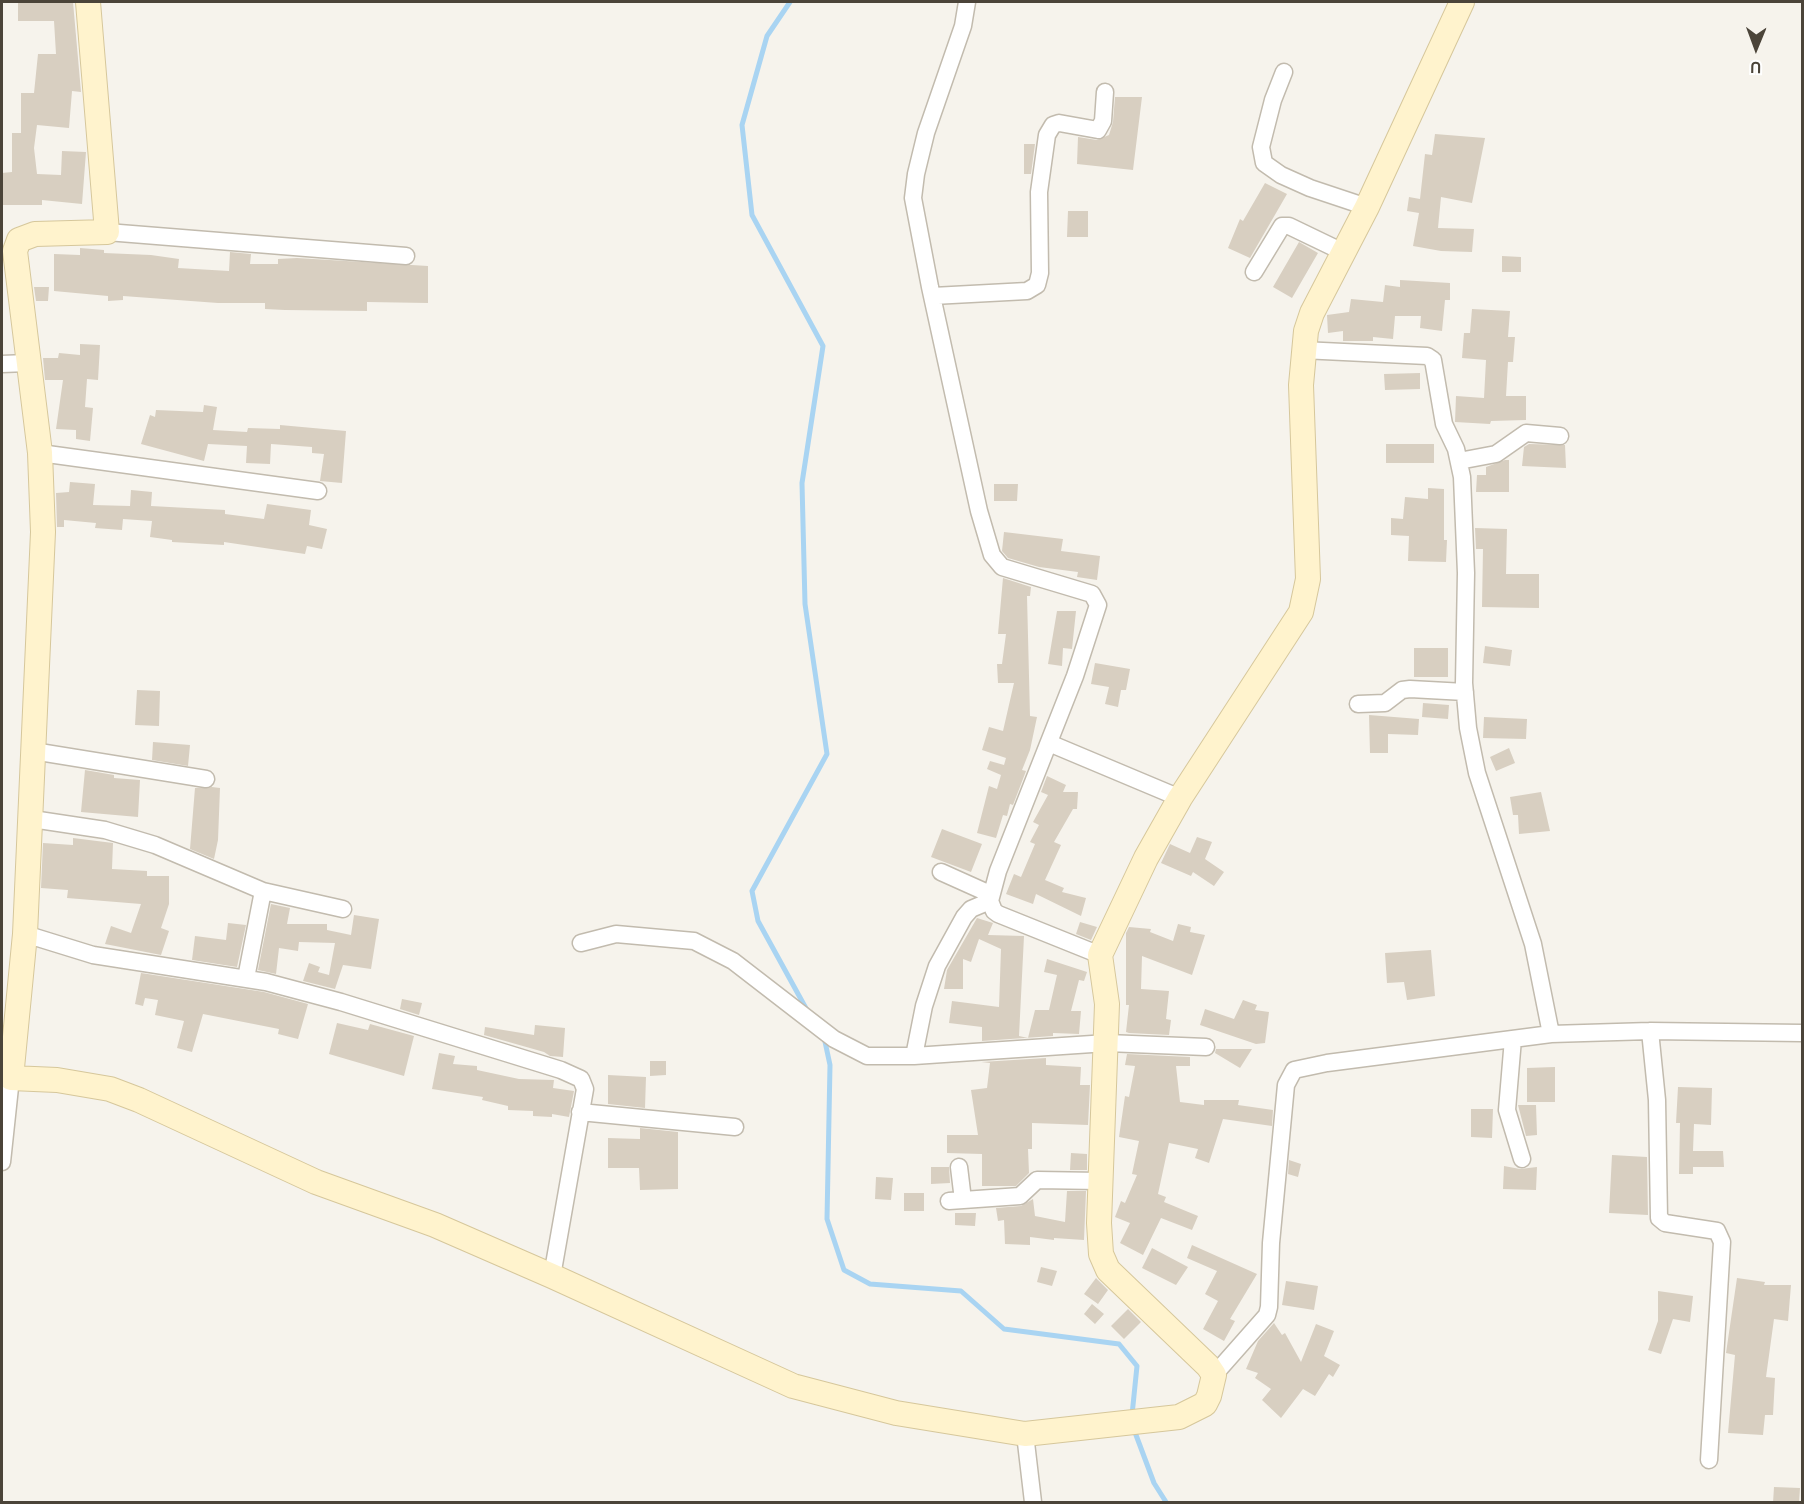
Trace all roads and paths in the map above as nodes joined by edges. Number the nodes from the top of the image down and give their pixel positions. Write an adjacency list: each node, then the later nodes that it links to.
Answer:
1 (88, 2): 7 (street)
2 (967, 2): 11 (street)
3 (1462, 2): 6 (street)
4 (1284, 72): 6 (street)
5 (1106, 92): 11 (street)
6 (1367, 207): 8 (street)
7 (107, 232): 9 (street); 13 (street)
8 (1343, 252): 10 (street); 12 (street)
9 (406, 256)
10 (1254, 272)
11 (933, 296): 21 (street)
12 (1302, 350): 17 (street); 24 (street)
13 (27, 363): 14 (street); 16 (street)
14 (2, 364)
15 (1560, 436): 17 (street)
16 (40, 453): 18 (street); 22 (street)
17 (1459, 461): 19 (street)
18 (318, 491)
19 (1465, 692): 20 (street); 36 (street)
20 (1358, 704)
21 (1049, 743): 24 (street); 28 (street)
22 (33, 751): 23 (street); 25 (street)
23 (206, 779)
24 (1180, 798): 32 (street)
25 (32, 819): 27 (street); 30 (street)
26 (941, 872): 28 (street)
27 (263, 891): 29 (street); 33 (street)
28 (990, 898): 32 (street); 40 (street)
29 (343, 909)
30 (25, 934): 33 (street); 41 (street)
31 (581, 943): 40 (street)
32 (1100, 955): 38 (street)
33 (246, 978): 42 (street)
34 (1650, 1031): 35 (street); 36 (street); 51 (street)
35 (1803, 1033)
36 (1551, 1034): 37 (street)
37 (1513, 1039): 44 (street); 49 (street)
38 (1107, 1043): 39 (street); 40 (street); 47 (street)
39 (1206, 1047)
40 (914, 1056)
41 (11, 1078): 45 (street); 48 (street)
42 (580, 1112): 43 (street); 48 (street)
43 (735, 1127)
44 (1522, 1160)
45 (2, 1162)
46 (959, 1167): 47 (street)
47 (1100, 1181): 49 (street)
48 (552, 1276): 50 (street)
49 (1214, 1375): 50 (street)
50 (1025, 1434): 52 (street)
51 (1709, 1460)
52 (1033, 1503)

